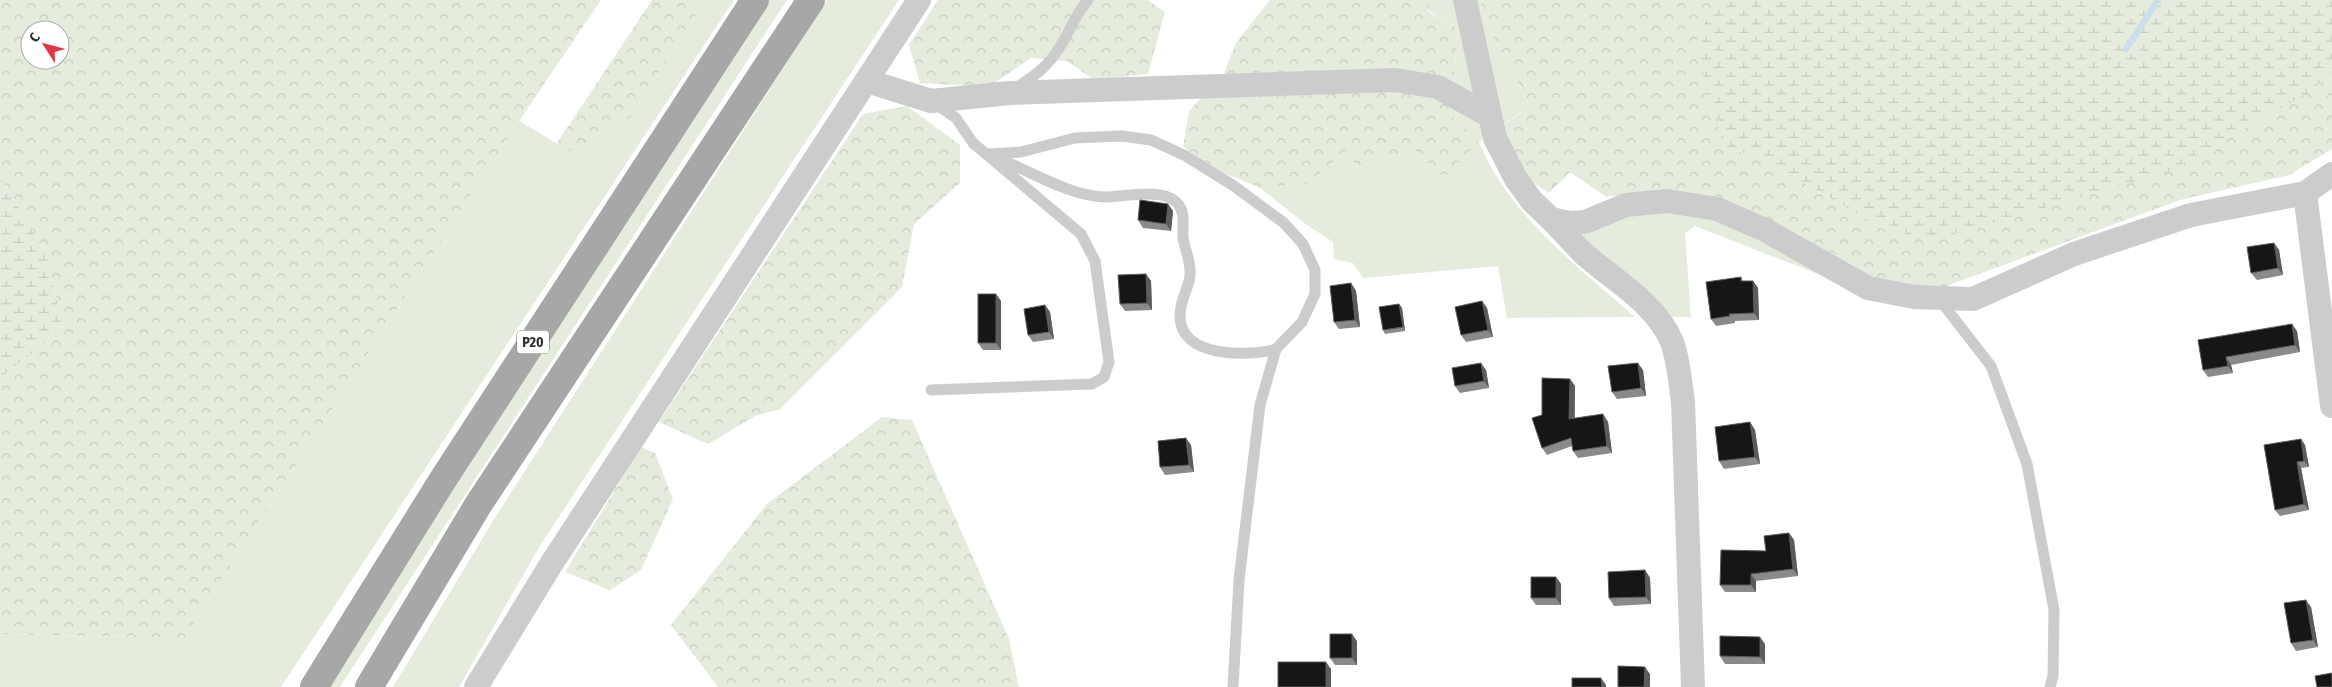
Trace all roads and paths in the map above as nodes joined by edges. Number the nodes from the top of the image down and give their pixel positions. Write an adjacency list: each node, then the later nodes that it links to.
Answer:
1 (756, 0): 18 (main road, Р20)
2 (811, 0): 19 (main road)
3 (919, 0): 6 (street)
4 (1088, 0): 7 (lane)
5 (1464, 0): 9 (street)
6 (867, 81): 8 (street); 20 (street)
7 (1010, 93): 8 (street); 9 (street)
8 (931, 100): 10 (lane)
9 (1488, 115): 13 (street)
10 (988, 154): 15 (lane); 15 (lane); 16 (lane)
11 (2332, 174): 12 (street)
12 (2305, 192): 14 (street); 17 (street)
13 (1551, 220): 14 (street); 22 (street)
14 (1938, 298): 23 (lane)
15 (1276, 349): 21 (lane)
16 (931, 390)
17 (2332, 406)
18 (314, 687)
19 (369, 687)
20 (476, 687)
21 (1233, 687)
22 (1693, 687)
23 (2050, 687)

